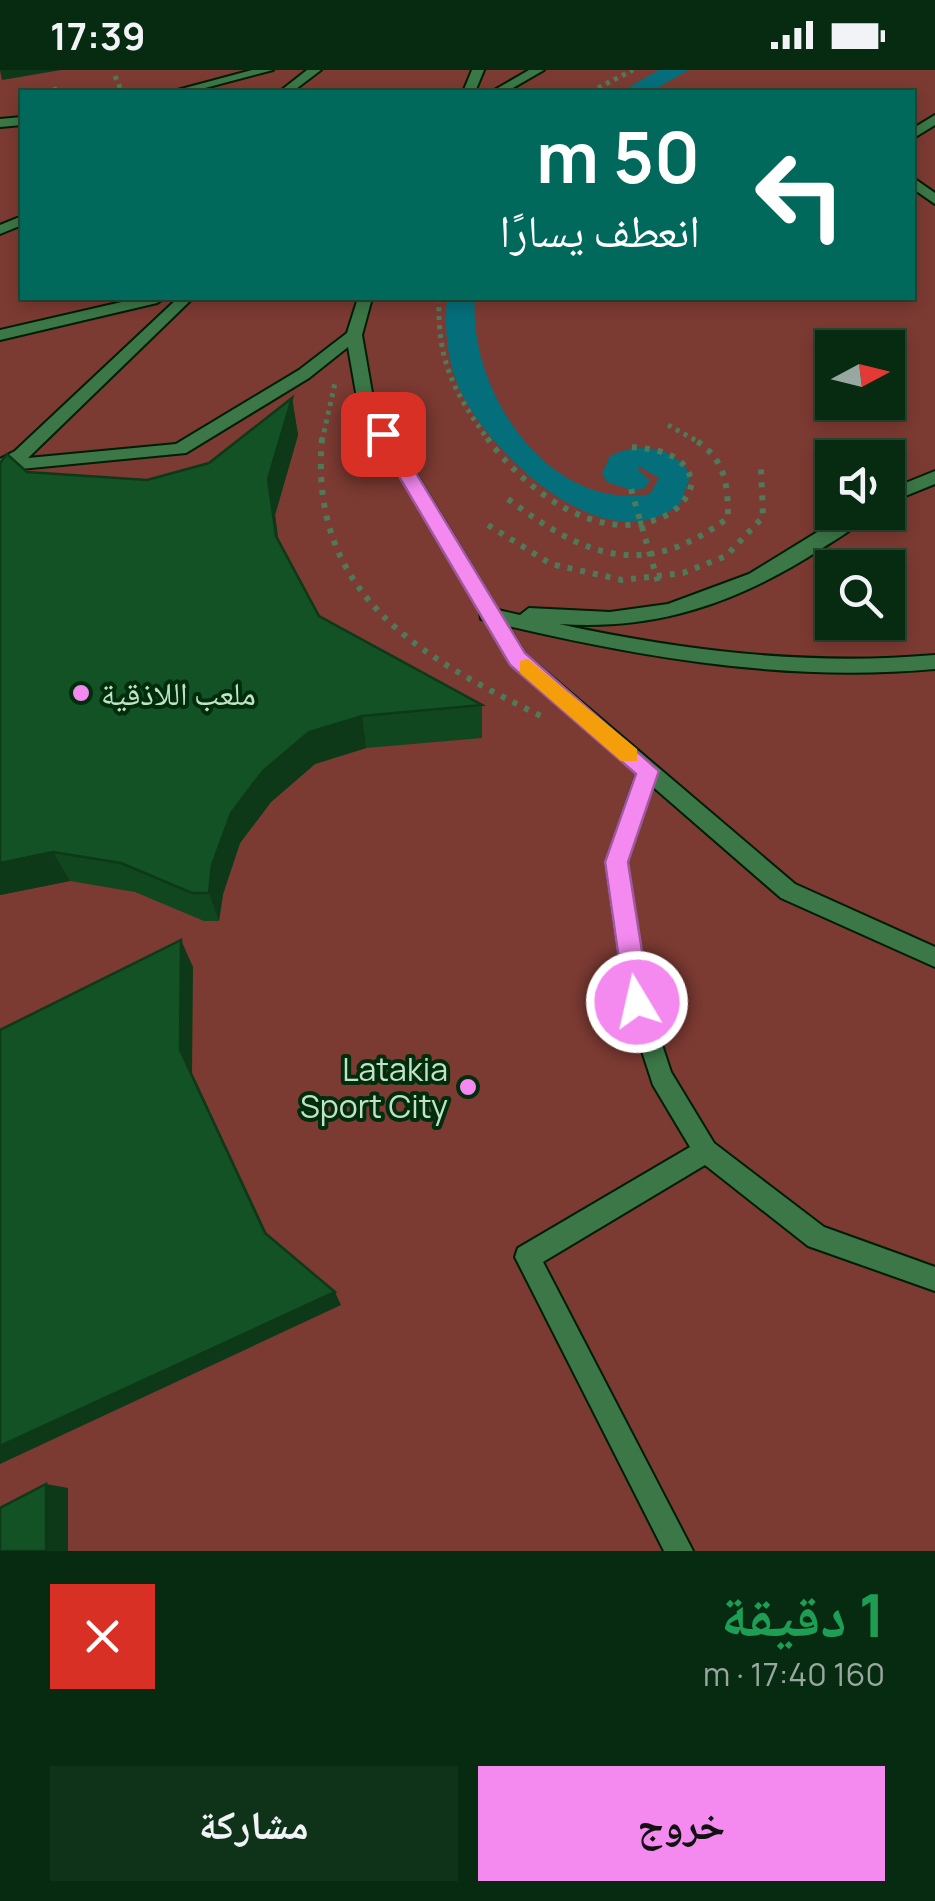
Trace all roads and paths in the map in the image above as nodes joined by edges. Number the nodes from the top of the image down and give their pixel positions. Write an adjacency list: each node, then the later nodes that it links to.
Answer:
1 (267, 70): 7 (lane)
2 (314, 70): 8 (lane)
3 (538, 70): 9 (lane)
4 (633, 70): 10 (path)
5 (115, 76): 6 (path)
6 (121, 90)
7 (184, 90)
8 (288, 90)
9 (502, 90)
10 (594, 90)
11 (915, 183): 12 (lane)
12 (935, 200)
13 (149, 300): 17 (lane)
14 (184, 300): 21 (lane)
15 (364, 300): 18 (lane)
16 (439, 300): 27 (path)
17 (0, 335)
18 (354, 335): 21 (lane); 33 (lane); 35 (path)
19 (668, 424): 30 (path)
20 (630, 446): 27 (path)
21 (1, 466)
22 (761, 468): 31 (path)
23 (935, 477): 25 (lane)
24 (631, 490): 27 (path)
25 (905, 490)
26 (508, 499): 30 (path)
27 (641, 522): 30 (path)
28 (488, 524): 31 (path)
29 (838, 530): 32 (lane)
30 (650, 553): 31 (path)
31 (657, 576): 32 (path)
32 (666, 610): 33 (lane)
33 (487, 614): 34 (lane); 36 (lane)
34 (935, 662)
35 (544, 718)
36 (648, 771): 37 (lane); 38 (lane)
37 (935, 957)
38 (706, 1152): 39 (lane); 40 (lane)
39 (935, 1279)
40 (680, 1551)

